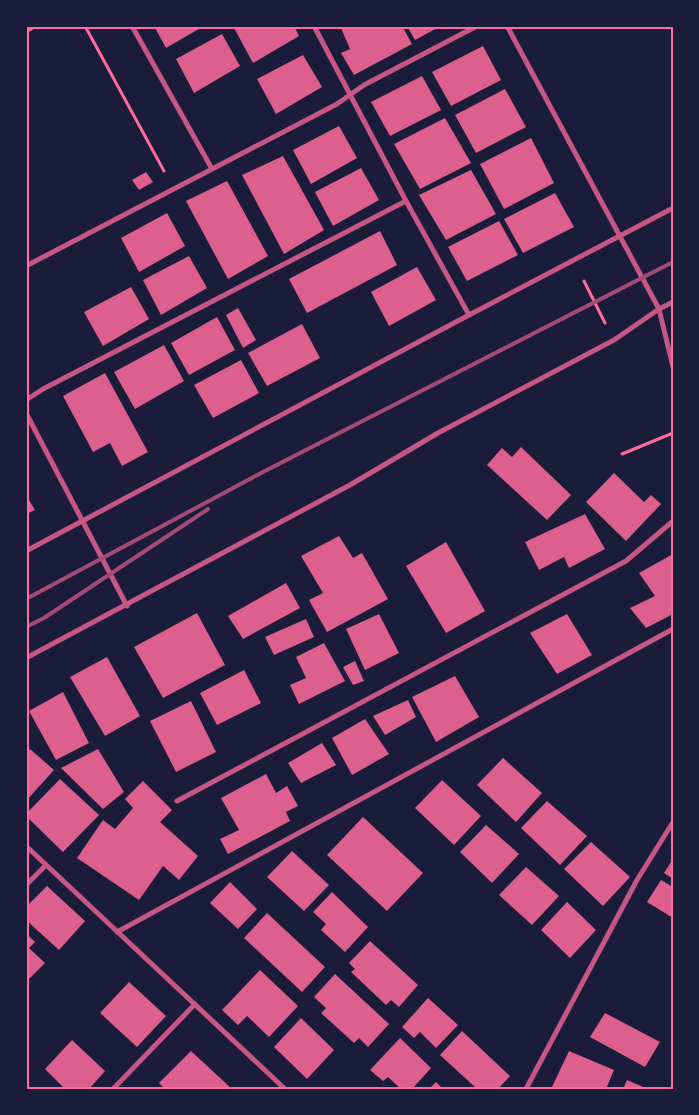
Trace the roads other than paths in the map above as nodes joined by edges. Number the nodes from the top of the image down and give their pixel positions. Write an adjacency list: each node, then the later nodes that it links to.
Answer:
1 (132, 26): 6 (street)
2 (314, 26): 5 (street)
3 (477, 26): 5 (street)
4 (507, 26): 9 (street)
5 (351, 94): 6 (street); 7 (street)
6 (212, 169): 10 (street)
7 (406, 201): 13 (street); 15 (street)
8 (673, 208): 9 (street)
9 (620, 236): 12 (street); 13 (street)
10 (26, 266)
11 (673, 302): 12 (street)
12 (660, 309): 14 (street); 20 (street)
13 (469, 315): 17 (street)
14 (673, 367)
15 (26, 400)
16 (26, 413): 17 (street)
17 (83, 521): 19 (street); 20 (street)
18 (673, 521): 23 (street)
19 (26, 551)
20 (126, 606): 22 (street)
21 (673, 629): 28 (street)
22 (26, 658)
23 (177, 801)
24 (673, 822): 32 (street)
25 (26, 846): 26 (street)
26 (46, 865): 27 (street); 28 (street)
27 (26, 886)
28 (118, 932): 29 (street)
29 (195, 1004): 30 (street); 31 (street)
30 (113, 1089)
31 (285, 1089)
32 (526, 1089)

